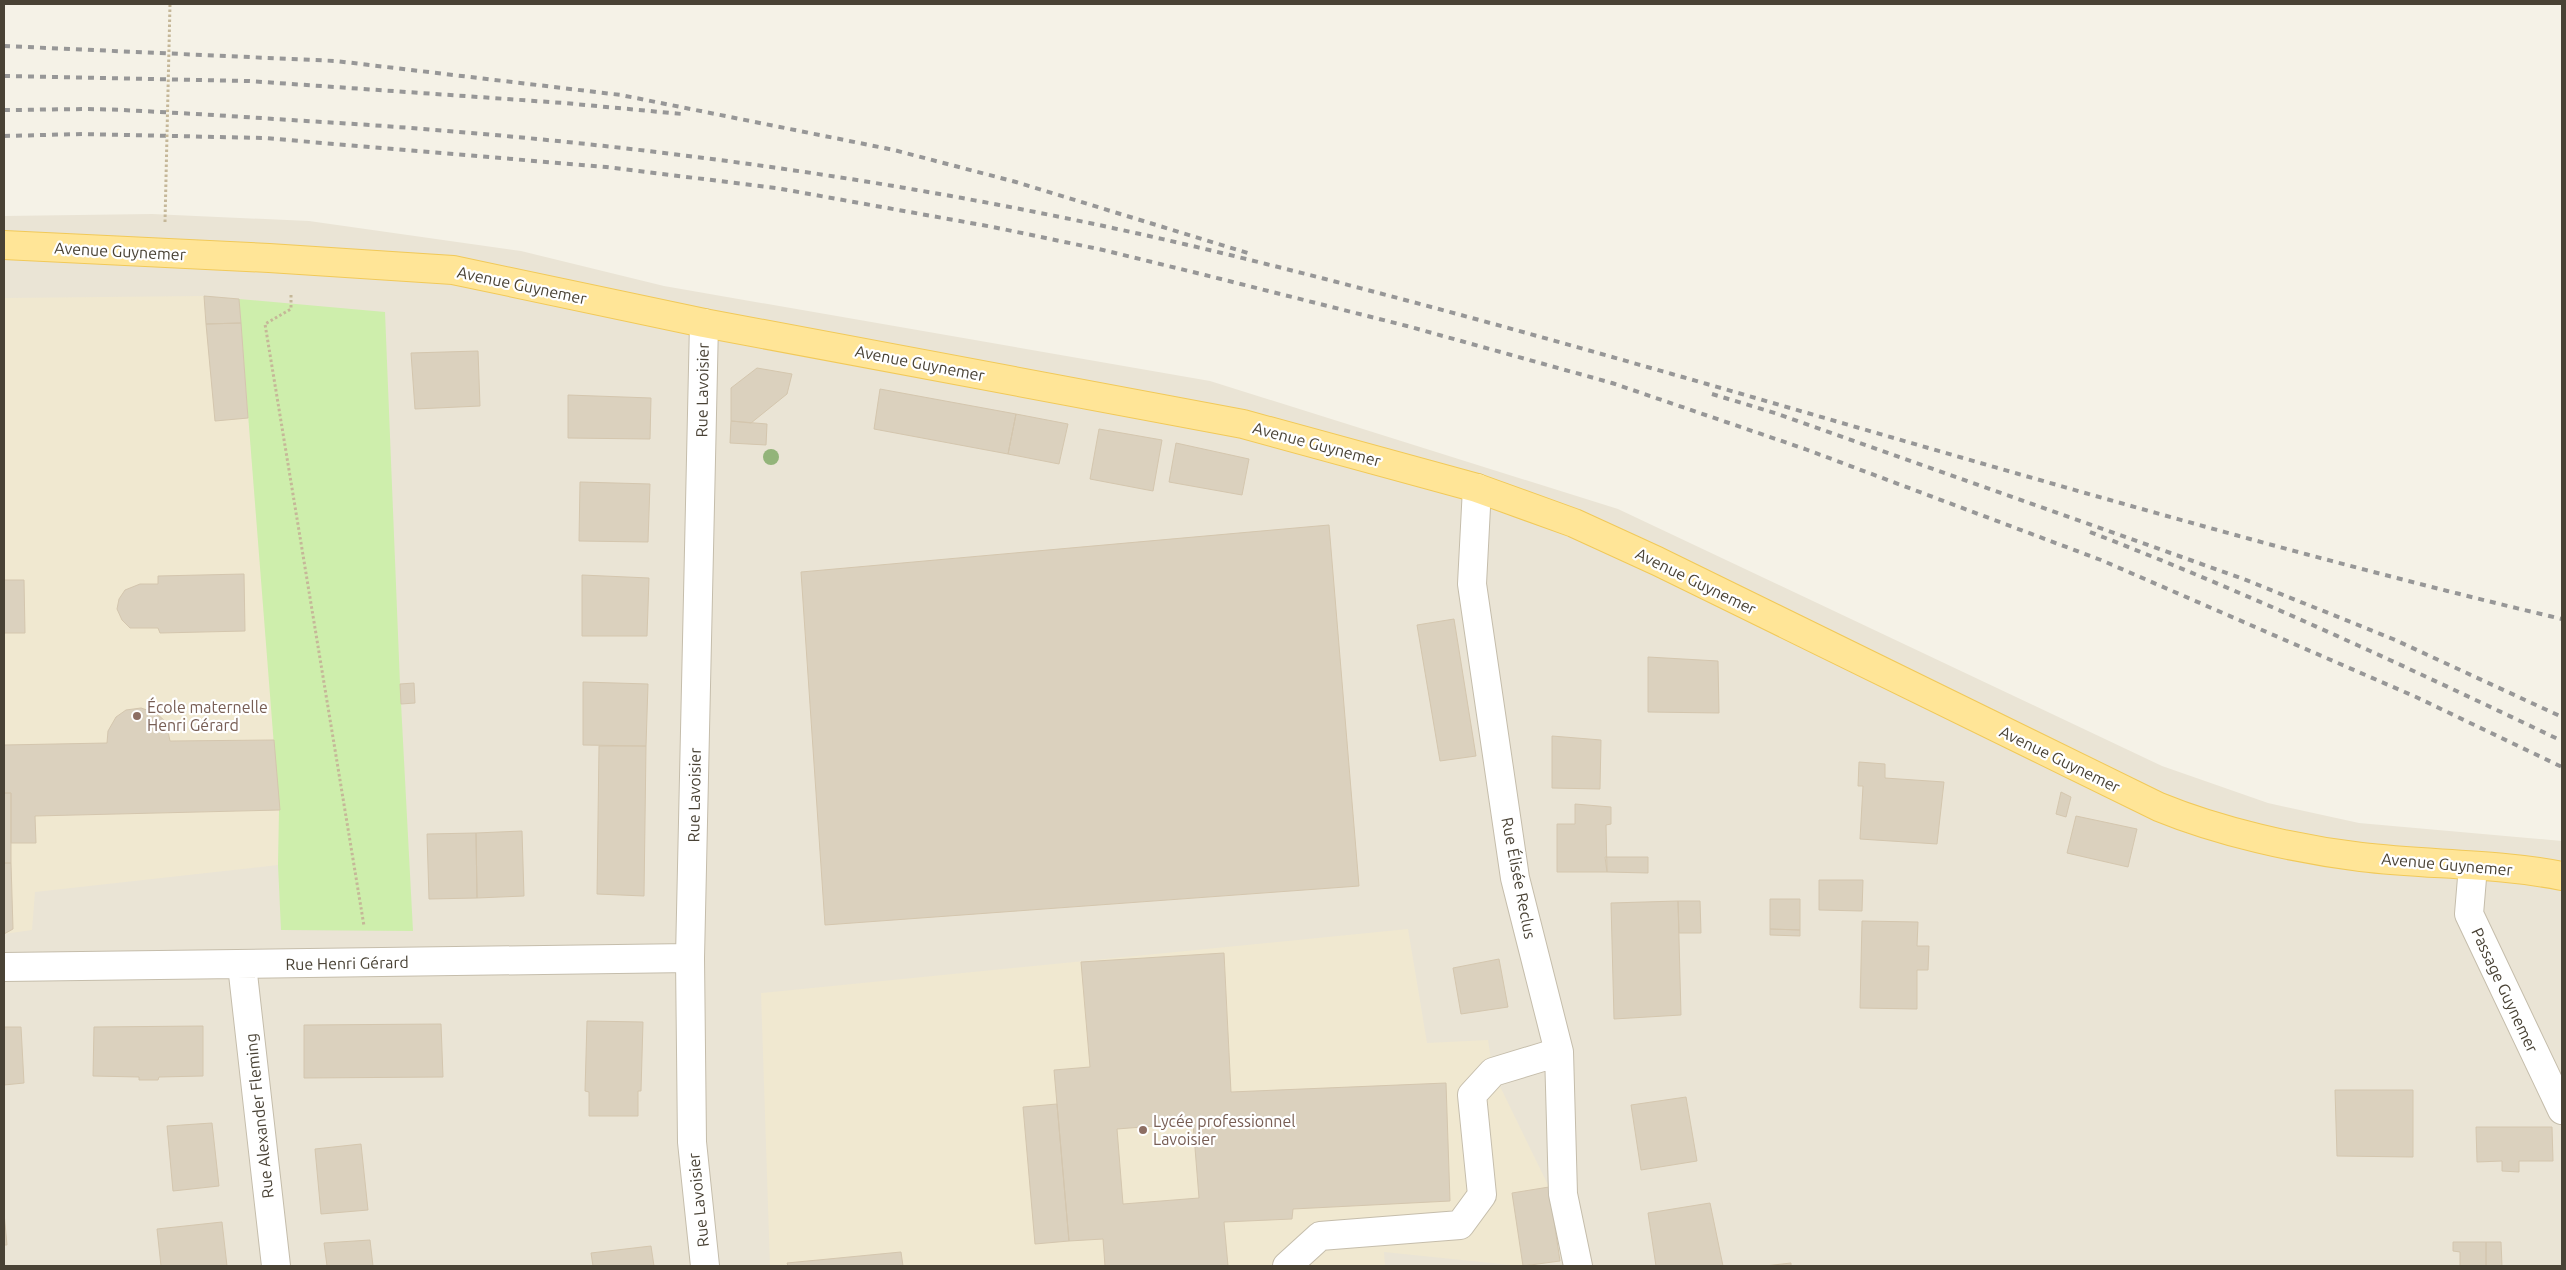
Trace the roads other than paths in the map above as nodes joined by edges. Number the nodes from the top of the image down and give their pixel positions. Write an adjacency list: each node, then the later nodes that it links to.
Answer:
1 (4, 245): 2 (main road, Avenue Guynemer)
2 (704, 323): 3 (main road, Avenue Guynemer); 6 (street, Rue Lavoisier)
3 (1477, 488): 4 (main road, Avenue Guynemer); 9 (street, Rue Élisée Reclus)
4 (2474, 866): 5 (main road, Avenue Guynemer); 10 (street, Passage Guynemer)
5 (2562, 876)
6 (690, 958): 7 (street, Rue Henri Gérard); 12 (street, Rue Lavoisier)
7 (242, 965): 8 (street, Rue Henri Gérard); 11 (street, Rue Alexander Fleming)
8 (4, 967)
9 (1559, 1052): 13 (street); 14 (street, Rue Élisée Reclus)
10 (2562, 1110)
11 (276, 1266)
12 (705, 1266)
13 (1287, 1266)
14 (1578, 1266)

